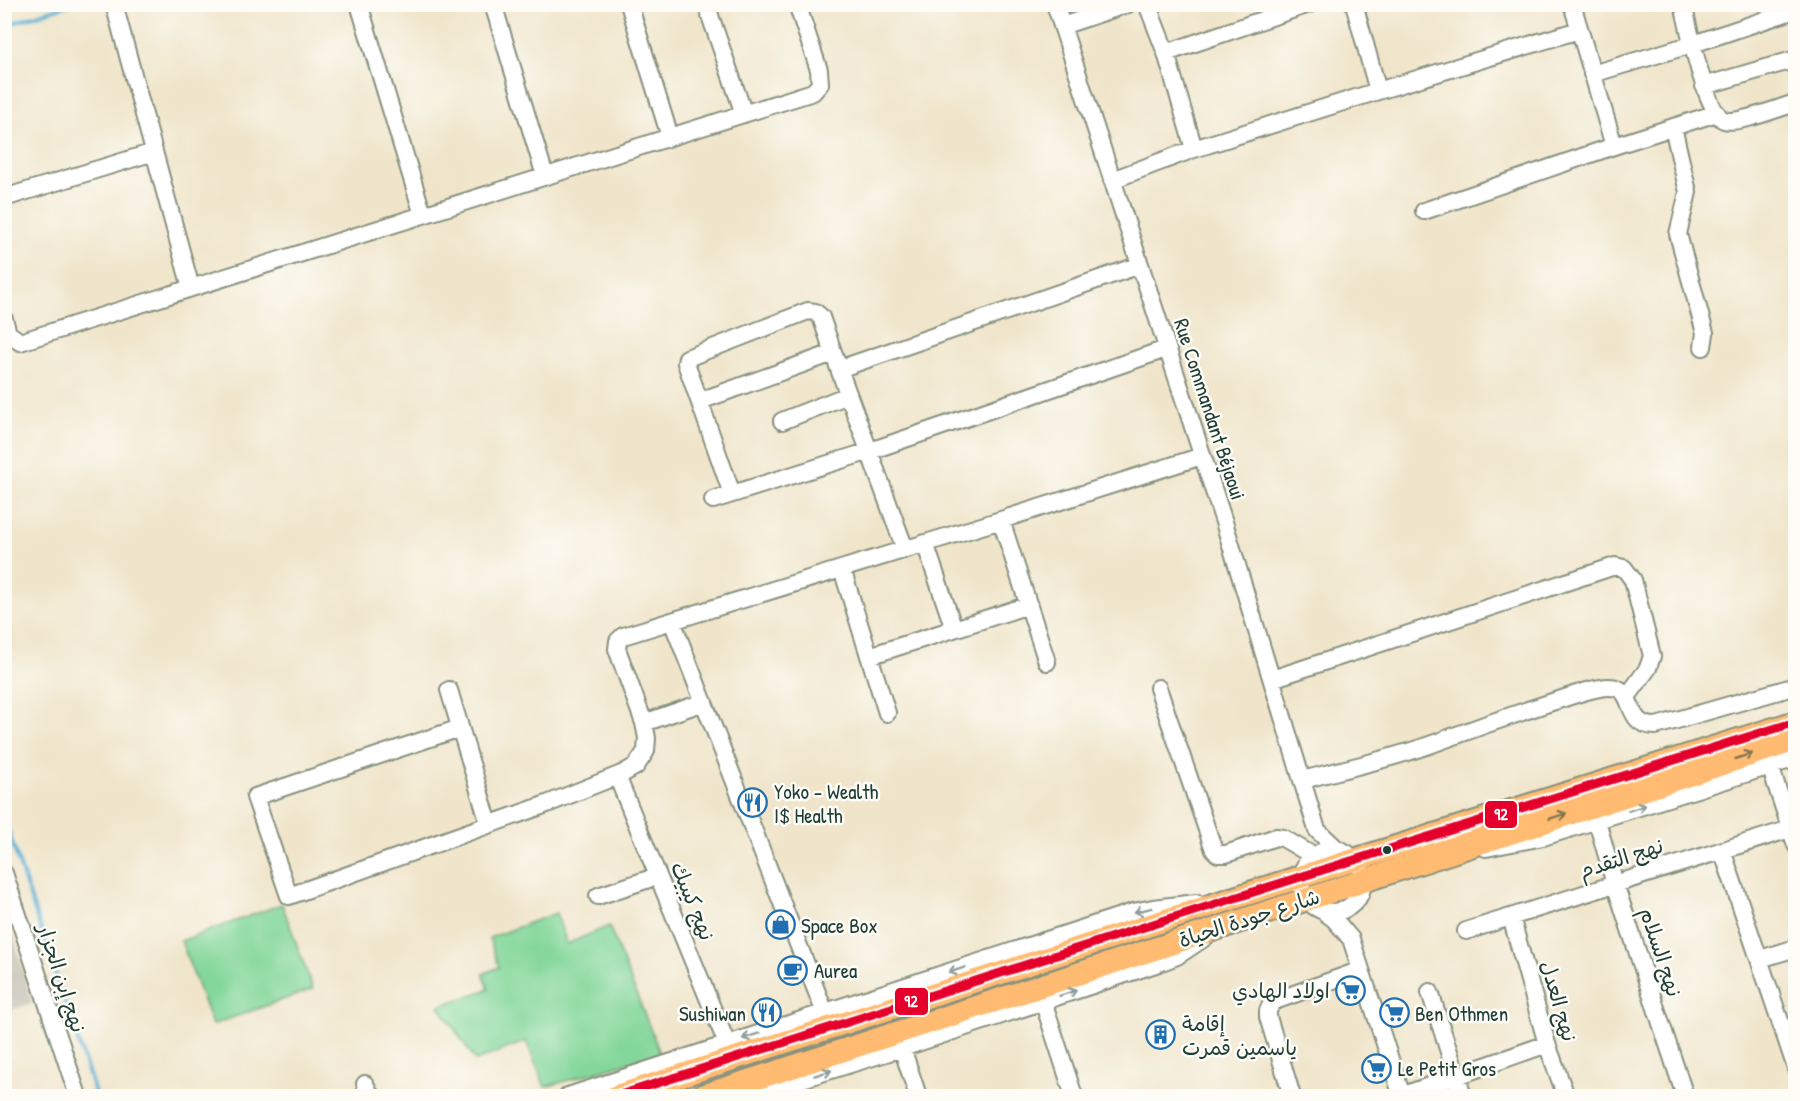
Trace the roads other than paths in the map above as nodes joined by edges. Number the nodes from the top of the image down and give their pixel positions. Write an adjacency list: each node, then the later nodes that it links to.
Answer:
1 (114, 4): 31 (street)
2 (359, 4): 36 (street)
3 (493, 4): 32 (street)
4 (629, 4): 28 (street)
5 (706, 4): 26 (street)
6 (797, 4): 26 (street)
7 (1055, 4): 16 (street, Rue Commandant Béjaoui)
8 (1128, 4): 16 (street)
9 (1147, 4): 19 (street)
10 (1309, 4): 19 (street)
11 (1354, 4): 23 (street)
12 (1683, 4): 18 (street)
13 (1578, 6): 17 (street)
14 (1765, 12): 15 (street); 18 (street)
15 (1793, 12)
16 (1062, 26): 33 (street, Rue Commandant Béjaoui)
17 (1579, 30): 21 (street); 23 (street)
18 (1693, 44): 21 (street); 22 (street)
19 (1166, 53): 30 (street)
20 (1796, 59): 22 (street)
21 (1592, 74): 29 (street)
22 (1704, 86): 25 (street)
23 (1378, 91): 30 (street)
24 (1796, 103): 25 (street)
25 (1717, 113): 27 (street)
26 (744, 114): 28 (street)
27 (1673, 127): 29 (street); 40 (street)
28 (670, 137): 32 (street)
29 (1614, 146): 35 (street)
30 (1194, 149): 33 (street)
31 (154, 152): 34 (street); 38 (street)
32 (545, 176): 36 (street)
33 (1112, 180): 37 (street, Rue Commandant Béjaoui)
34 (4, 198)
35 (1424, 212)
36 (423, 215): 38 (street)
37 (1140, 265): 41 (street, Rue Commandant Béjaoui); 42 (street)
38 (191, 288): 39 (street)
39 (4, 320)
40 (1703, 346)
41 (1166, 349): 46 (street); 47 (street, Rue Commandant Béjaoui)
42 (836, 361): 43 (street); 44 (street); 44 (street)
43 (848, 395): 45 (street); 46 (street)
44 (700, 401): 48 (street)
45 (782, 421)
46 (870, 450): 48 (street); 52 (street)
47 (1202, 456): 50 (street); 59 (street, Rue Commandant Béjaoui)
48 (732, 494): 49 (street)
49 (713, 500)
50 (1001, 520): 51 (street); 54 (street)
51 (925, 543): 52 (street); 56 (street)
52 (905, 549): 53 (street)
53 (842, 569): 55 (street); 57 (street)
54 (1029, 605): 56 (street); 58 (street)
55 (672, 621): 64 (street); 67 (street)
56 (954, 629): 57 (street)
57 (869, 656): 65 (street)
58 (1047, 662)
59 (1272, 679): 63 (street); 73 (street, Rue Commandant Béjaoui)
60 (1796, 686): 63 (street)
61 (1158, 688): 80 (street)
62 (449, 690): 68 (street)
63 (1627, 697): 73 (street)
64 (704, 702): 67 (street); 99 (street)
65 (887, 713)
66 (1796, 722): 82 (highway, شارع جودة الحياة)
67 (644, 723): 72 (street)
68 (460, 728): 75 (street); 75 (street)
69 (1796, 740): 79 (highway, شارع جودة الحياة, one-way to 69)
70 (1796, 758): 71 (street)
71 (1770, 766): 74 (street, one-way to 71); 77 (street)
72 (617, 776): 75 (street); 83 (street, نهج كيبيك)
73 (1303, 780): 76 (street, Rue Commandant Béjaoui)
74 (1597, 821): 79 (street); 84 (street, نهج السلام)
75 (489, 824)
76 (1317, 830): 80 (street); 82 (street)
77 (1793, 837): 78 (street, نهج التقدم)
78 (1722, 850): 84 (street, نهج التقدم); 95 (street)
79 (1437, 854): 82 (highway, شارع جودة الحياة)
80 (1305, 866): 82 (highway, شارع جودة الحياة); 86 (highway, شارع جودة الحياة); 87 (street)
81 (4, 873): 89 (street, نهج إبن الجزار)
82 (1355, 873): 87 (highway, شارع جودة الحياة); 93 (street)
83 (658, 876): 85 (street); 100 (street, نهج كيبيك)
84 (1614, 884): 88 (street, نهج التقدم); 116 (street, نهج السلام)
85 (598, 896)
86 (1221, 903): 99 (street, one-way to 99); 107 (highway, شارع جودة الحياة)
87 (1314, 905): 90 (highway, شارع جودة الحياة); 93 (street)
88 (1511, 917): 92 (street, نهج التقدم); 101 (street, نهج العدل)
89 (21, 924): 91 (street); 105 (street, نهج إبن الجزار)
90 (1222, 927): 98 (street, one-way to 90); 108 (highway, شارع جودة الحياة)
91 (4, 929)
92 (1466, 931)
93 (1351, 939): 96 (street)
94 (1796, 948): 95 (street)
95 (1760, 958): 103 (street)
96 (1361, 970): 112 (street); 113 (street)
97 (1430, 992): 104 (street)
98 (1043, 1001): 102 (street); 111 (street)
99 (825, 1013): 100 (street, one-way to 100)
100 (727, 1044): 106 (street)
101 (1547, 1044): 104 (street); 115 (street, نهج العدل)
102 (902, 1048): 109 (street, one-way to 102); 110 (street)
103 (1796, 1068)
104 (1456, 1077): 113 (street); 114 (street)
105 (78, 1096)
106 (568, 1096)
107 (616, 1096)
108 (702, 1096)
109 (753, 1096)
110 (918, 1096)
111 (1074, 1096)
112 (1292, 1096)
113 (1401, 1096)
114 (1463, 1096)
115 (1566, 1096)
116 (1685, 1096)

